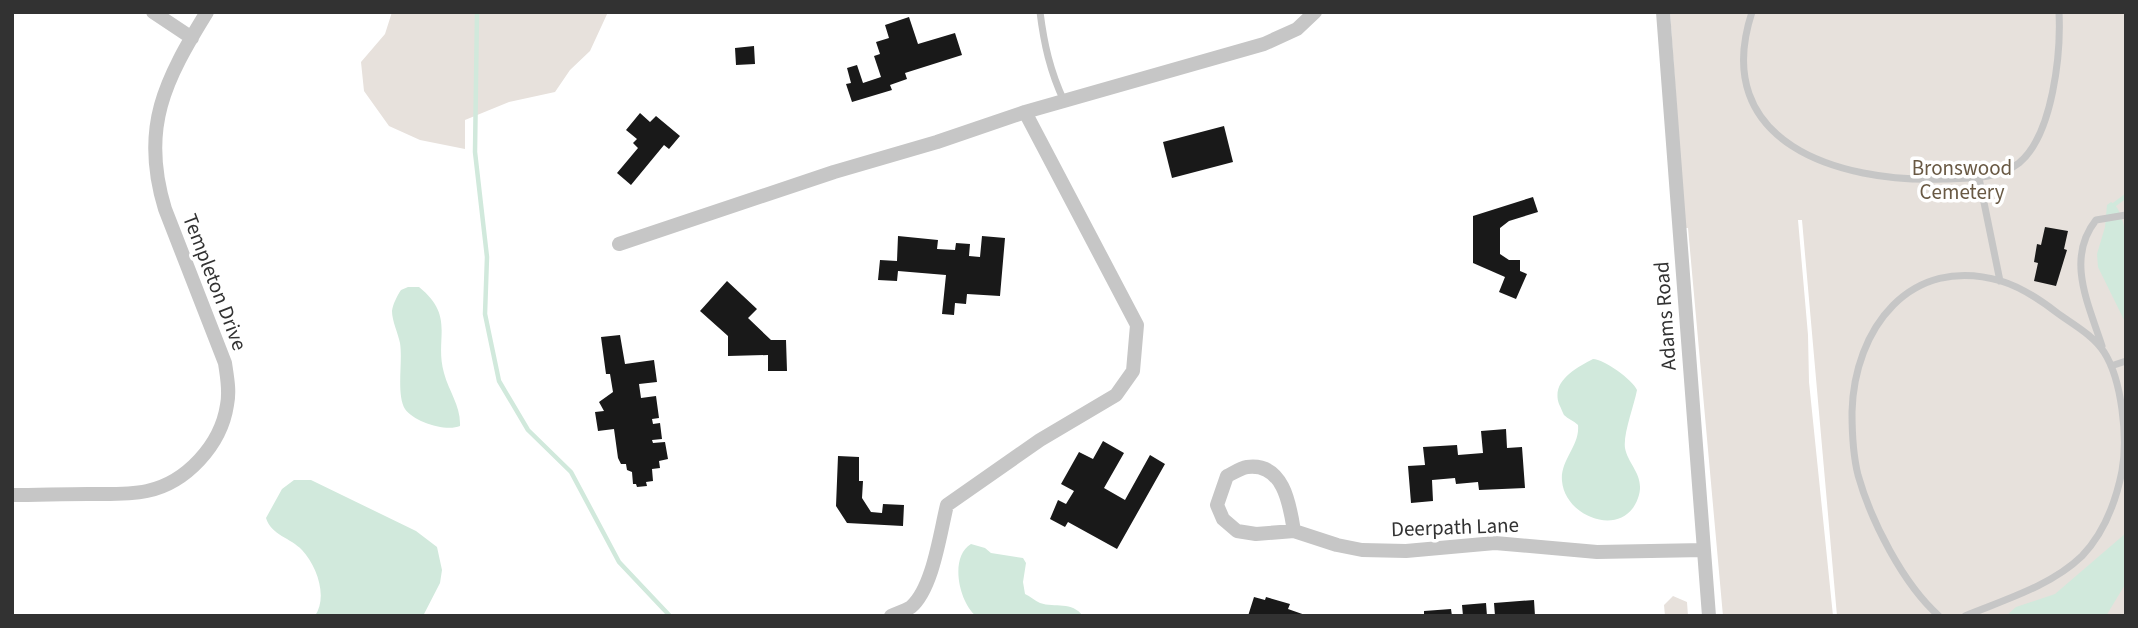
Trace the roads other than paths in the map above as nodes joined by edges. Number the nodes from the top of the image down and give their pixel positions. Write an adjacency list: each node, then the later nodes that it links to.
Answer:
1 (153, 12): 8 (street)
2 (207, 12): 8 (street, Templeton Drive)
3 (1040, 12): 9 (lane)
4 (1315, 12): 9 (street)
5 (1663, 12): 20 (street, Adams Road)
6 (1752, 12): 11 (lane)
7 (2059, 12): 11 (lane)
8 (191, 38): 18 (street, Templeton Drive)
9 (1064, 101): 10 (street)
10 (1025, 112): 13 (street); 21 (street)
11 (1979, 178): 14 (lane)
12 (2126, 215): 15 (lane)
13 (619, 244)
14 (2000, 281): 15 (lane); 24 (lane)
15 (2103, 351): 17 (lane)
16 (2126, 361): 17 (lane)
17 (2112, 366): 25 (lane)
18 (12, 495)
19 (1294, 531): 19 (street, Deerpath Lane); 20 (street, Deerpath Lane)
20 (1704, 550): 23 (street, Adams Road)
21 (910, 613): 22 (street)
22 (891, 616)
23 (1709, 616)
24 (1939, 616)
25 (1965, 616)

